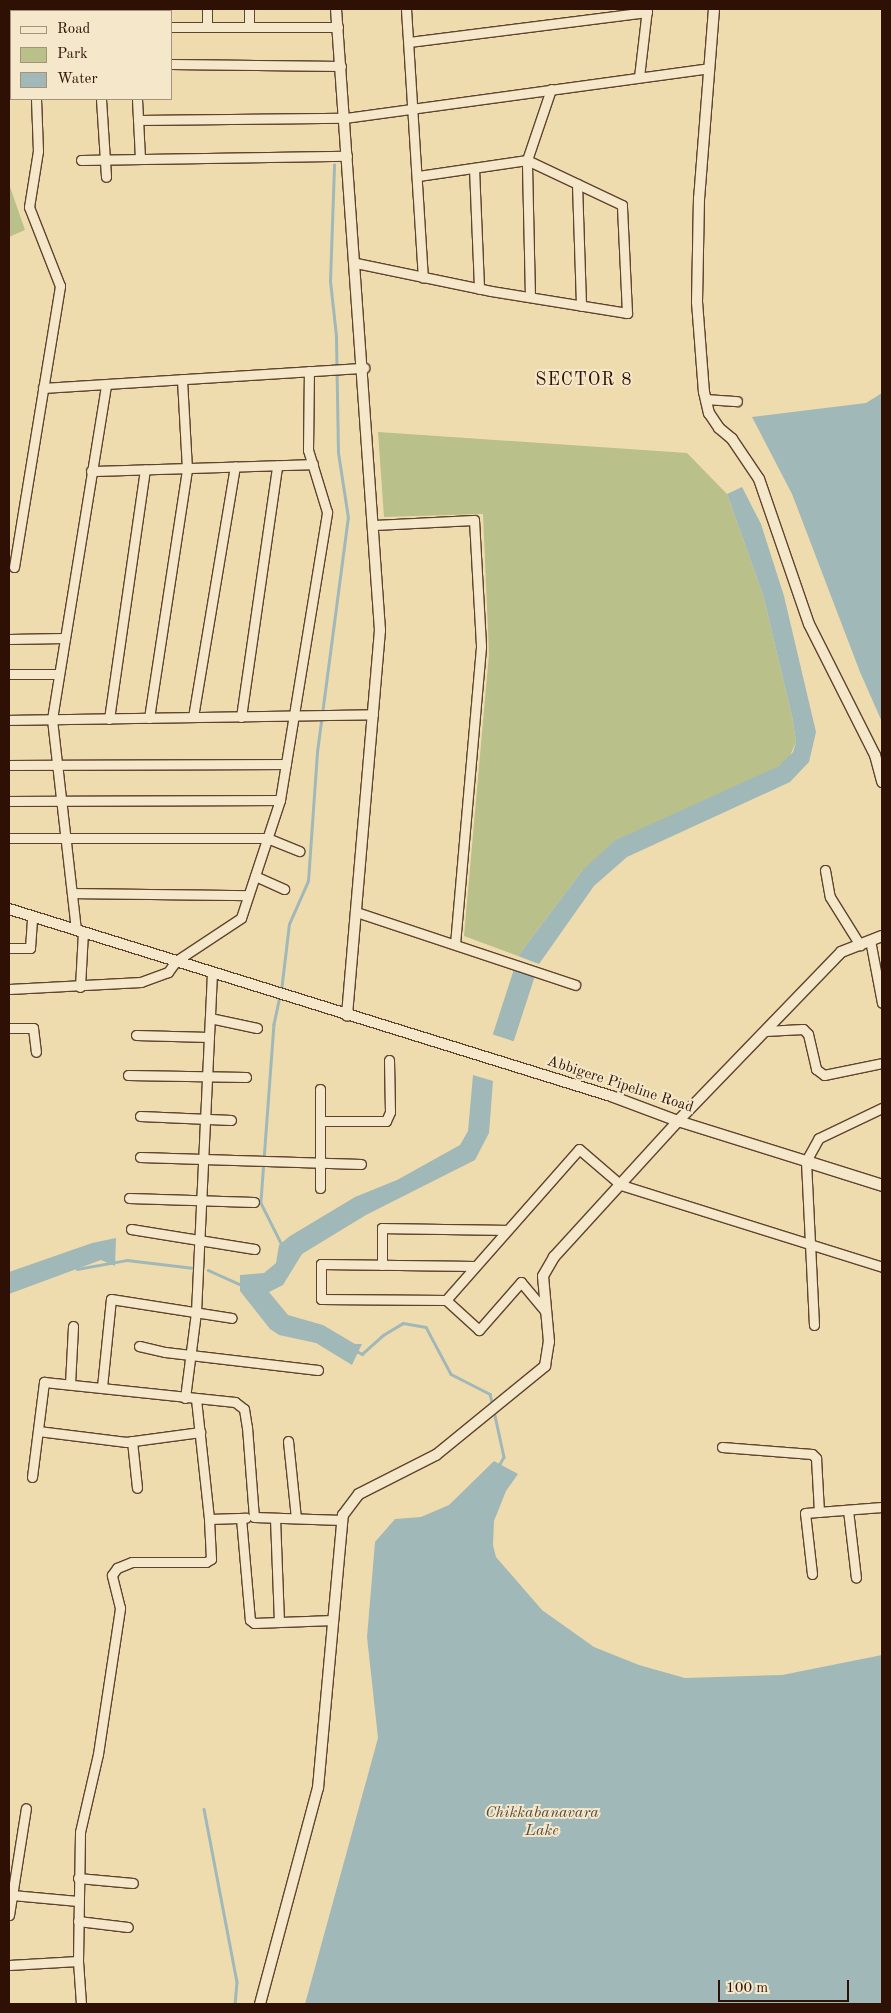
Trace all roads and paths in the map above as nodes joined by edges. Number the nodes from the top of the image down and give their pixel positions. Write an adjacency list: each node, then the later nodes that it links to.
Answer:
1 (207, 9): 7 (street)
2 (249, 9): 9 (street)
3 (336, 9): 10 (street)
4 (406, 9): 11 (street)
5 (714, 9): 14 (street)
6 (647, 10): 11 (street); 15 (street)
7 (207, 26): 8 (street); 9 (street)
8 (172, 27)
9 (249, 27): 10 (street)
10 (338, 27): 13 (street)
11 (409, 42): 20 (street)
12 (172, 64): 13 (street)
13 (341, 66): 21 (street)
14 (708, 68): 15 (street); 42 (street)
15 (639, 77): 16 (street)
16 (551, 90): 20 (street); 27 (street)
17 (36, 100): 41 (street)
18 (100, 100): 26 (street)
19 (137, 100): 22 (street)
20 (414, 108): 21 (street); 29 (street)
21 (345, 118): 22 (street); 23 (street)
22 (138, 120): 24 (street)
23 (348, 156): 24 (street); 32 (street)
24 (140, 159): 26 (street)
25 (81, 160): 26 (street)
26 (105, 160): 30 (street)
27 (527, 160): 28 (street); 31 (street); 35 (street)
28 (474, 168): 29 (street); 34 (street)
29 (418, 176): 33 (street)
30 (106, 177)
31 (577, 184): 36 (street); 36 (street)
32 (356, 262): 33 (street); 37 (street)
33 (423, 277): 34 (street)
34 (479, 289): 35 (street)
35 (530, 297): 36 (street)
36 (581, 306)
37 (364, 368): 38 (street); 50 (street)
38 (309, 371): 39 (street); 44 (street)
39 (182, 379): 40 (street); 47 (street)
40 (106, 384): 41 (street); 49 (street)
41 (43, 388): 51 (street)
42 (706, 399): 43 (street); 67 (street)
43 (737, 401)
44 (313, 464): 45 (street); 58 (street)
45 (277, 466): 46 (street); 57 (street)
46 (235, 467): 47 (street); 59 (street)
47 (187, 468): 48 (street); 60 (street)
48 (145, 470): 49 (street); 62 (street)
49 (91, 472): 53 (street)
50 (374, 525): 56 (street); 86 (street)
51 (14, 567)
52 (9, 638): 53 (street)
53 (64, 638): 55 (street)
54 (9, 674): 55 (street)
55 (59, 674): 61 (street)
56 (373, 714): 58 (street); 81 (street)
57 (241, 716): 58 (street); 59 (street)
58 (294, 716): 64 (street)
59 (193, 717): 60 (street)
60 (149, 718): 62 (street)
61 (52, 719): 62 (street); 63 (street); 66 (street)
62 (109, 719)
63 (9, 720)
64 (286, 764): 66 (street); 68 (street)
65 (9, 765): 66 (street)
66 (58, 765): 70 (street)
67 (882, 782)
68 (280, 800): 70 (street); 73 (street)
69 (9, 801): 70 (street)
70 (62, 801): 72 (street)
71 (9, 838): 72 (street)
72 (65, 838): 73 (street); 78 (street)
73 (267, 838): 74 (street); 76 (street)
74 (300, 851)
75 (825, 870): 87 (street)
76 (255, 876): 77 (street); 79 (street)
77 (284, 889)
78 (72, 893): 79 (street); 83 (street)
79 (248, 895): 89 (street)
80 (9, 909): 82 (street, Abbigere Pipeline Road)
81 (356, 912): 86 (street); 95 (street)
82 (32, 916): 83 (street, Abbigere Pipeline Road); 88 (street)
83 (80, 931): 89 (street, Abbigere Pipeline Road); 92 (street)
84 (882, 936): 85 (street)
85 (870, 940): 87 (street); 94 (street)
86 (455, 944): 91 (street)
87 (860, 945): 99 (street)
88 (9, 948)
89 (176, 960): 90 (street, Abbigere Pipeline Road); 92 (street)
90 (212, 973): 95 (street, Abbigere Pipeline Road); 96 (street)
91 (575, 985)
92 (80, 987): 93 (street)
93 (9, 989)
94 (882, 1003)
95 (347, 1016): 114 (street, Abbigere Pipeline Road)
96 (210, 1018): 98 (street); 101 (street)
97 (9, 1028): 102 (street)
98 (256, 1028)
99 (765, 1031): 104 (street); 114 (street)
100 (136, 1035): 101 (street)
101 (209, 1037): 106 (street)
102 (36, 1052)
103 (389, 1060): 113 (street)
104 (882, 1063)
105 (128, 1075): 106 (street)
106 (208, 1076): 107 (street); 111 (street)
107 (246, 1077)
108 (320, 1089): 113 (street)
109 (882, 1108): 118 (street)
110 (140, 1116): 111 (street)
111 (206, 1118): 112 (street); 116 (street)
112 (231, 1120)
113 (320, 1121): 117 (street)
114 (678, 1121): 118 (street, Abbigere Pipeline Road); 120 (street)
115 (140, 1157): 116 (street)
116 (204, 1160): 117 (street); 124 (street)
117 (319, 1161): 119 (street); 122 (street)
118 (806, 1161): 121 (main road, Abbigere Pipeline Road); 129 (street)
119 (361, 1164)
120 (621, 1185): 127 (street); 129 (street); 136 (street)
121 (882, 1185)
122 (320, 1188)
123 (129, 1198): 124 (street)
124 (203, 1200): 125 (street); 128 (street)
125 (254, 1202)
126 (131, 1229): 128 (street)
127 (506, 1230): 131 (street); 132 (street)
128 (198, 1239): 130 (street); 135 (street)
129 (810, 1244): 133 (street); 138 (street)
130 (254, 1250)
131 (382, 1265): 132 (street); 134 (street)
132 (475, 1266): 134 (street)
133 (882, 1267)
134 (446, 1300): 136 (street)
135 (196, 1312): 137 (street); 141 (street); 144 (street)
136 (546, 1312): 162 (street)
137 (232, 1318)
138 (814, 1325)
139 (73, 1326): 143 (street)
140 (139, 1346): 141 (street)
141 (191, 1353): 142 (street); 145 (street)
142 (318, 1370)
143 (70, 1384): 144 (street); 147 (street)
144 (102, 1387): 145 (street)
145 (185, 1398): 146 (street)
146 (196, 1399): 148 (street); 158 (street)
147 (38, 1431): 149 (street); 152 (street)
148 (200, 1432): 149 (street); 161 (street)
149 (132, 1441): 153 (street)
150 (288, 1441): 160 (street)
151 (722, 1447): 156 (street)
152 (32, 1477)
153 (137, 1488)
154 (882, 1507): 155 (street)
155 (848, 1510): 156 (street); 164 (street)
156 (820, 1512): 163 (street)
157 (241, 1518): 158 (street); 161 (street); 166 (street)
158 (254, 1518): 159 (street)
159 (275, 1518): 160 (street); 166 (street)
160 (296, 1518): 162 (street)
161 (209, 1519): 168 (street)
162 (342, 1520): 165 (street)
163 (812, 1574)
164 (856, 1578)
165 (333, 1620): 166 (street); 178 (street)
166 (279, 1622)
167 (26, 1808): 170 (street)
168 (78, 1878): 169 (street); 171 (street)
169 (133, 1883)
170 (12, 1895): 171 (street); 172 (street)
171 (78, 1901): 173 (street)
172 (9, 1914)
173 (78, 1920): 174 (street); 175 (street)
174 (128, 1927)
175 (78, 1961): 176 (street); 177 (street)
176 (9, 1965)
177 (81, 2004)
178 (260, 2004)

